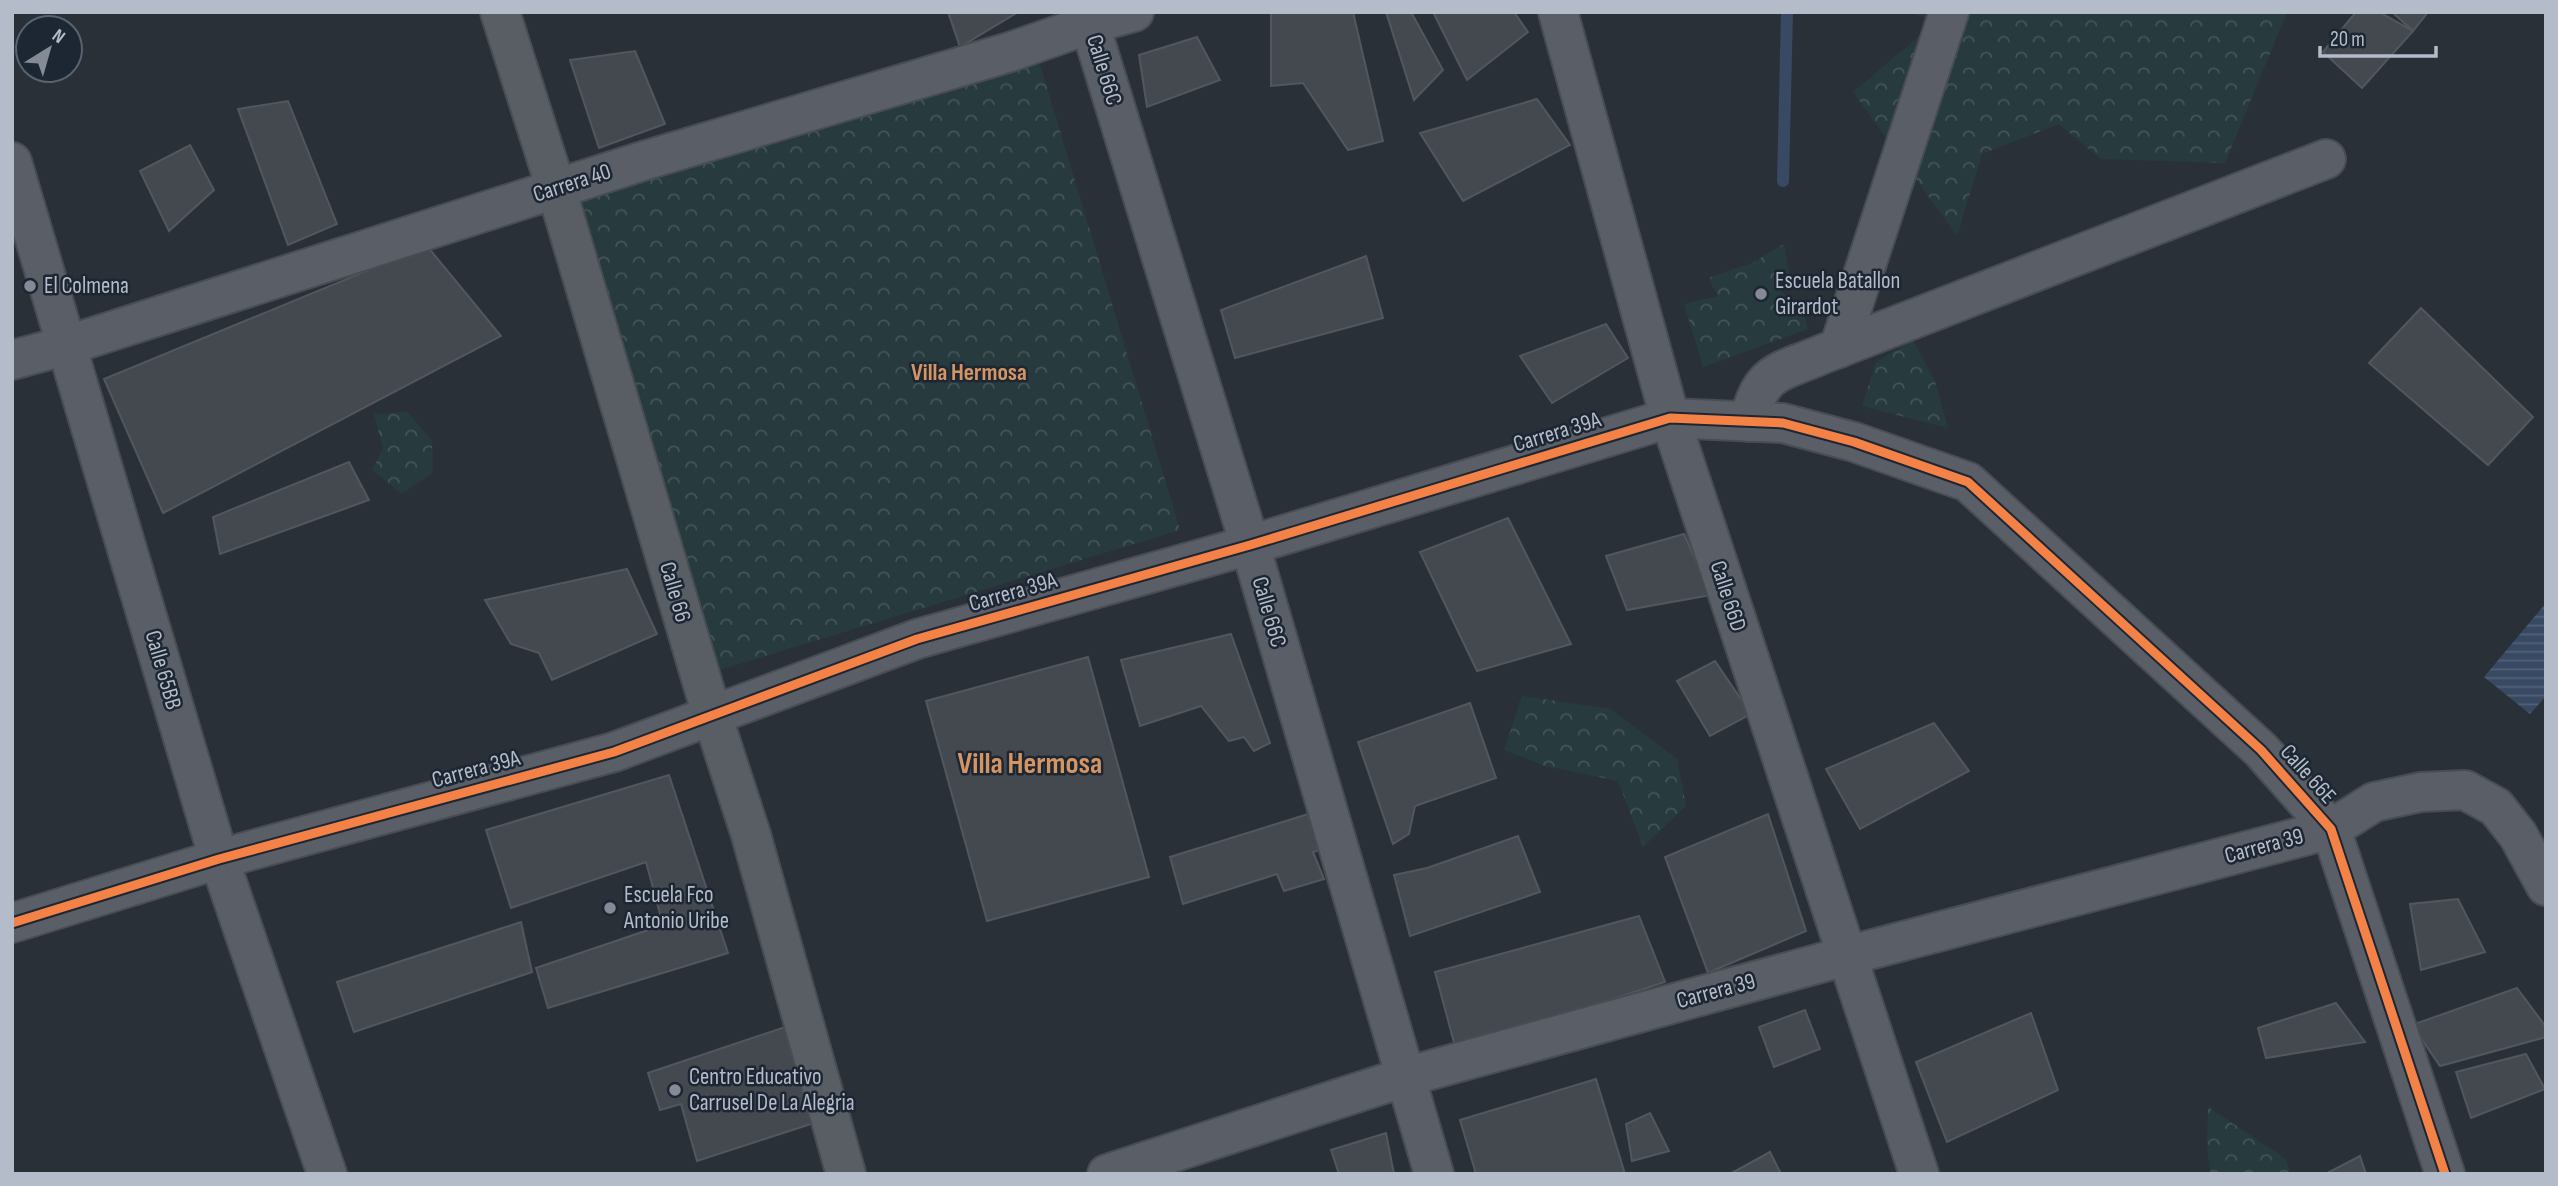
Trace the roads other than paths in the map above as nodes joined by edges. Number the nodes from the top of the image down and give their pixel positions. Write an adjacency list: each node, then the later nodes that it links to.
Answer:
1 (500, 12): 8 (street, Calle 66)
2 (1134, 12): 5 (street, Carrera 40)
3 (1558, 12): 12 (street, Calle 66D)
4 (1949, 12): 10 (street)
5 (1088, 18): 8 (street, Carrera 40); 15 (street, Calle 66C)
6 (2326, 159): 10 (street)
7 (12, 162): 9 (street, Calle 65BB)
8 (556, 188): 9 (street, Carrera 40); 16 (street, Calle 66)
9 (68, 345): 11 (street, Carrera 40); 18 (street, Calle 65BB)
10 (1839, 348): 13 (street)
11 (12, 360)
12 (1670, 418): 13 (street, Carrera 39A); 15 (street, Carrera 39A); 21 (street, Calle 66D)
13 (1749, 422): 14 (street, Carrera 39A)
14 (2019, 527): 17 (street, Calle 66E)
15 (1250, 545): 16 (street, Carrera 39A); 22 (street, Calle 66C)
16 (712, 715): 18 (street, Carrera 39A); 24 (street, Calle 66)
17 (2331, 829): 19 (street, Carrera 39); 21 (street, Carrera 39); 28 (street, Calle 66E)
18 (219, 859): 20 (street, Carrera 39A); 23 (street, Calle 65BB)
19 (2546, 886)
20 (12, 923)
21 (1846, 956): 22 (street, Carrera 39); 27 (street, Calle 66D)
22 (1405, 1077): 25 (street, Carrera 39); 26 (street, Calle 66C)
23 (327, 1174)
24 (846, 1174)
25 (1107, 1174)
26 (1434, 1174)
27 (1919, 1174)
28 (2445, 1174)

